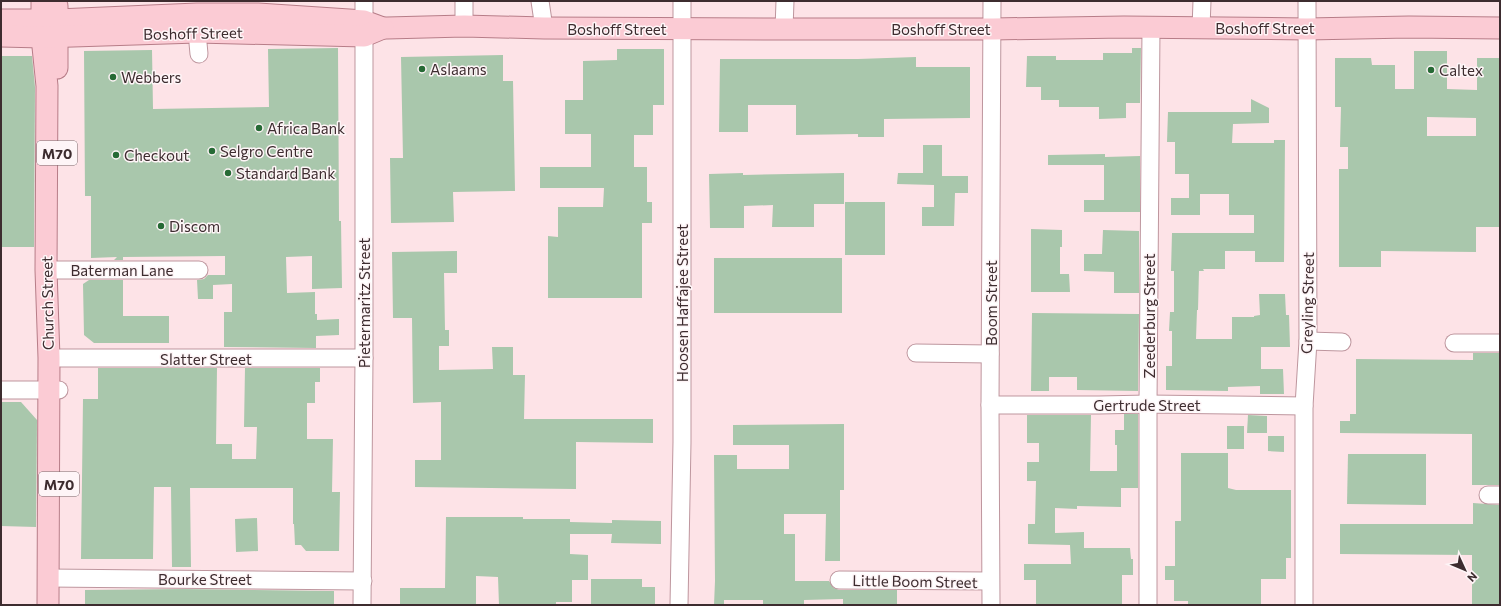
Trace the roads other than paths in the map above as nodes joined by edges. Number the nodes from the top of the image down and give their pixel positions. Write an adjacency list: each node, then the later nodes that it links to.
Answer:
1 (464, 1): 11 (street)
2 (540, 1): 12 (street)
3 (682, 1): 16 (street, Hoosen Haffajee Street)
4 (785, 1): 17 (street)
5 (992, 1): 18 (street, Boom Street)
6 (1202, 1): 14 (street)
7 (1307, 1): 19 (street, Greyling Street)
8 (50, 19): 9 (main road, Boshoff Street); 10 (main road, Boshoff Street); 20 (main road, Boshoff Street); 21 (main road, Boshoff Street); 23 (main road, Church Street / M70)
9 (1, 20)
10 (369, 22): 11 (main road, Boshoff Street); 20 (main road, Boshoff Street); 32 (street, Pietermaritz Street)
11 (464, 26): 12 (main road, Boshoff Street)
12 (544, 28): 16 (main road, Boshoff Street)
13 (1151, 28): 14 (main road, Boshoff Street); 18 (main road, Boshoff Street); 35 (street, Zeederburg Street)
14 (1201, 28): 19 (main road, Boshoff Street)
15 (1500, 28): 19 (main road, Boshoff Street)
16 (682, 29): 17 (main road, Boshoff Street); 45 (street, Hoosen Haffajee Street)
17 (784, 29): 18 (main road, Boshoff Street)
18 (993, 29): 30 (street, Boom Street)
19 (1307, 29): 25 (street, Greyling Street)
20 (197, 32): 22 (street)
21 (1, 36)
22 (198, 54)
23 (52, 270): 24 (street, Baterman Lane); 31 (main road, Church Street / M70)
24 (199, 270)
25 (1308, 341): 26 (street); 37 (street, Greyling Street)
26 (1342, 342)
27 (1500, 343): 28 (street)
28 (1454, 344)
29 (916, 353): 30 (street)
30 (990, 354): 36 (street, Boom Street)
31 (53, 358): 32 (street, Slatter Street); 34 (main road, Church Street / M70)
32 (364, 358): 39 (street, Pietermaritz Street)
33 (1, 390): 34 (street)
34 (54, 390): 38 (main road, Church Street / M70)
35 (1148, 404): 36 (street, Gertrude Street); 37 (street, Gertrude Street); 47 (street, Zeederburg Street)
36 (990, 405): 41 (street, Boom Street)
37 (1304, 406): 48 (street, Greyling Street)
38 (53, 578): 39 (street, Bourke Street); 42 (main road, Church Street / M70); 43 (main road, Church Street / M70)
39 (362, 580): 44 (street, Pietermaritz Street)
40 (839, 580): 41 (street, Little Boom Street)
41 (990, 581): 46 (street, Boom Street)
42 (48, 605)
43 (58, 605)
44 (362, 605)
45 (679, 605)
46 (991, 605)
47 (1148, 605)
48 (1304, 605)

